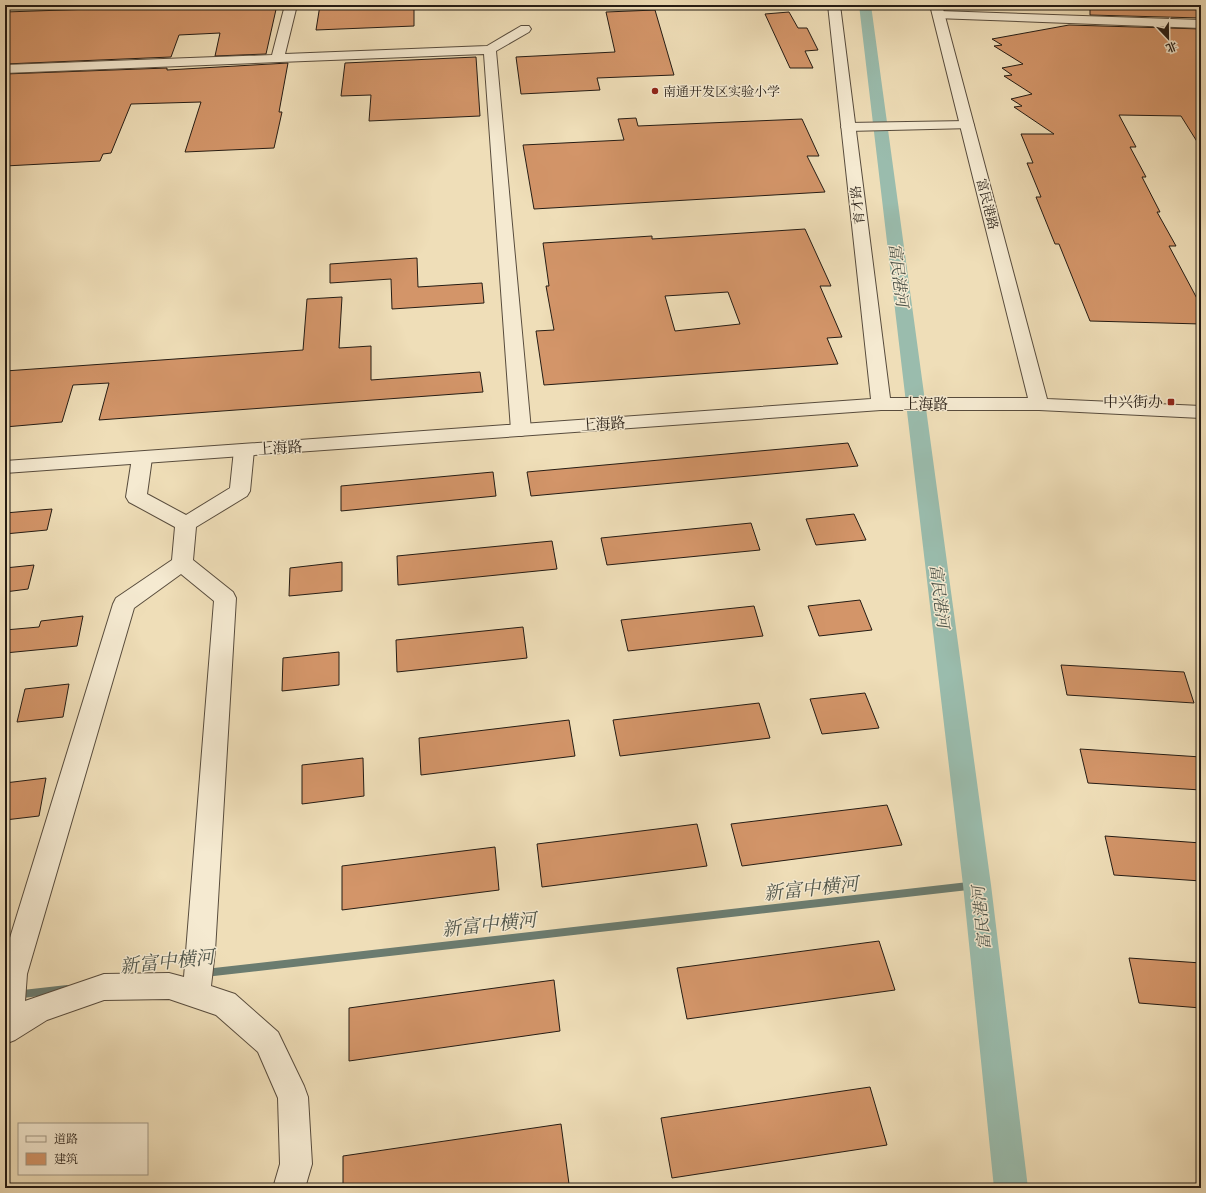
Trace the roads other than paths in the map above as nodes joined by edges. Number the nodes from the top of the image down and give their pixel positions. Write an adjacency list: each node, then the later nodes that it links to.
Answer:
1 (291, 5): 7 (street)
2 (834, 5): 10 (street, 育才路)
3 (938, 10): 4 (street); 9 (street, 富民港路)
4 (1201, 24)
5 (525, 29): 6 (street)
6 (490, 50): 7 (street); 14 (street)
7 (278, 58): 8 (street)
8 (5, 69)
9 (967, 125): 10 (street); 12 (street, 富民港路)
10 (849, 127): 11 (street, 育才路)
11 (882, 404): 12 (street, 上海路); 14 (street, 上海路)
12 (1039, 404): 13 (street, 上海路)
13 (1201, 412)
14 (521, 430): 15 (street, 上海路)
15 (244, 450): 16 (street, 上海路); 18 (street)
16 (142, 458): 17 (street, 上海路); 18 (street)
17 (5, 468)
18 (186, 524): 19 (street)
19 (182, 563): 20 (street); 21 (street)
20 (196, 995): 21 (street); 22 (street)
21 (6, 1029)
22 (289, 1188)

